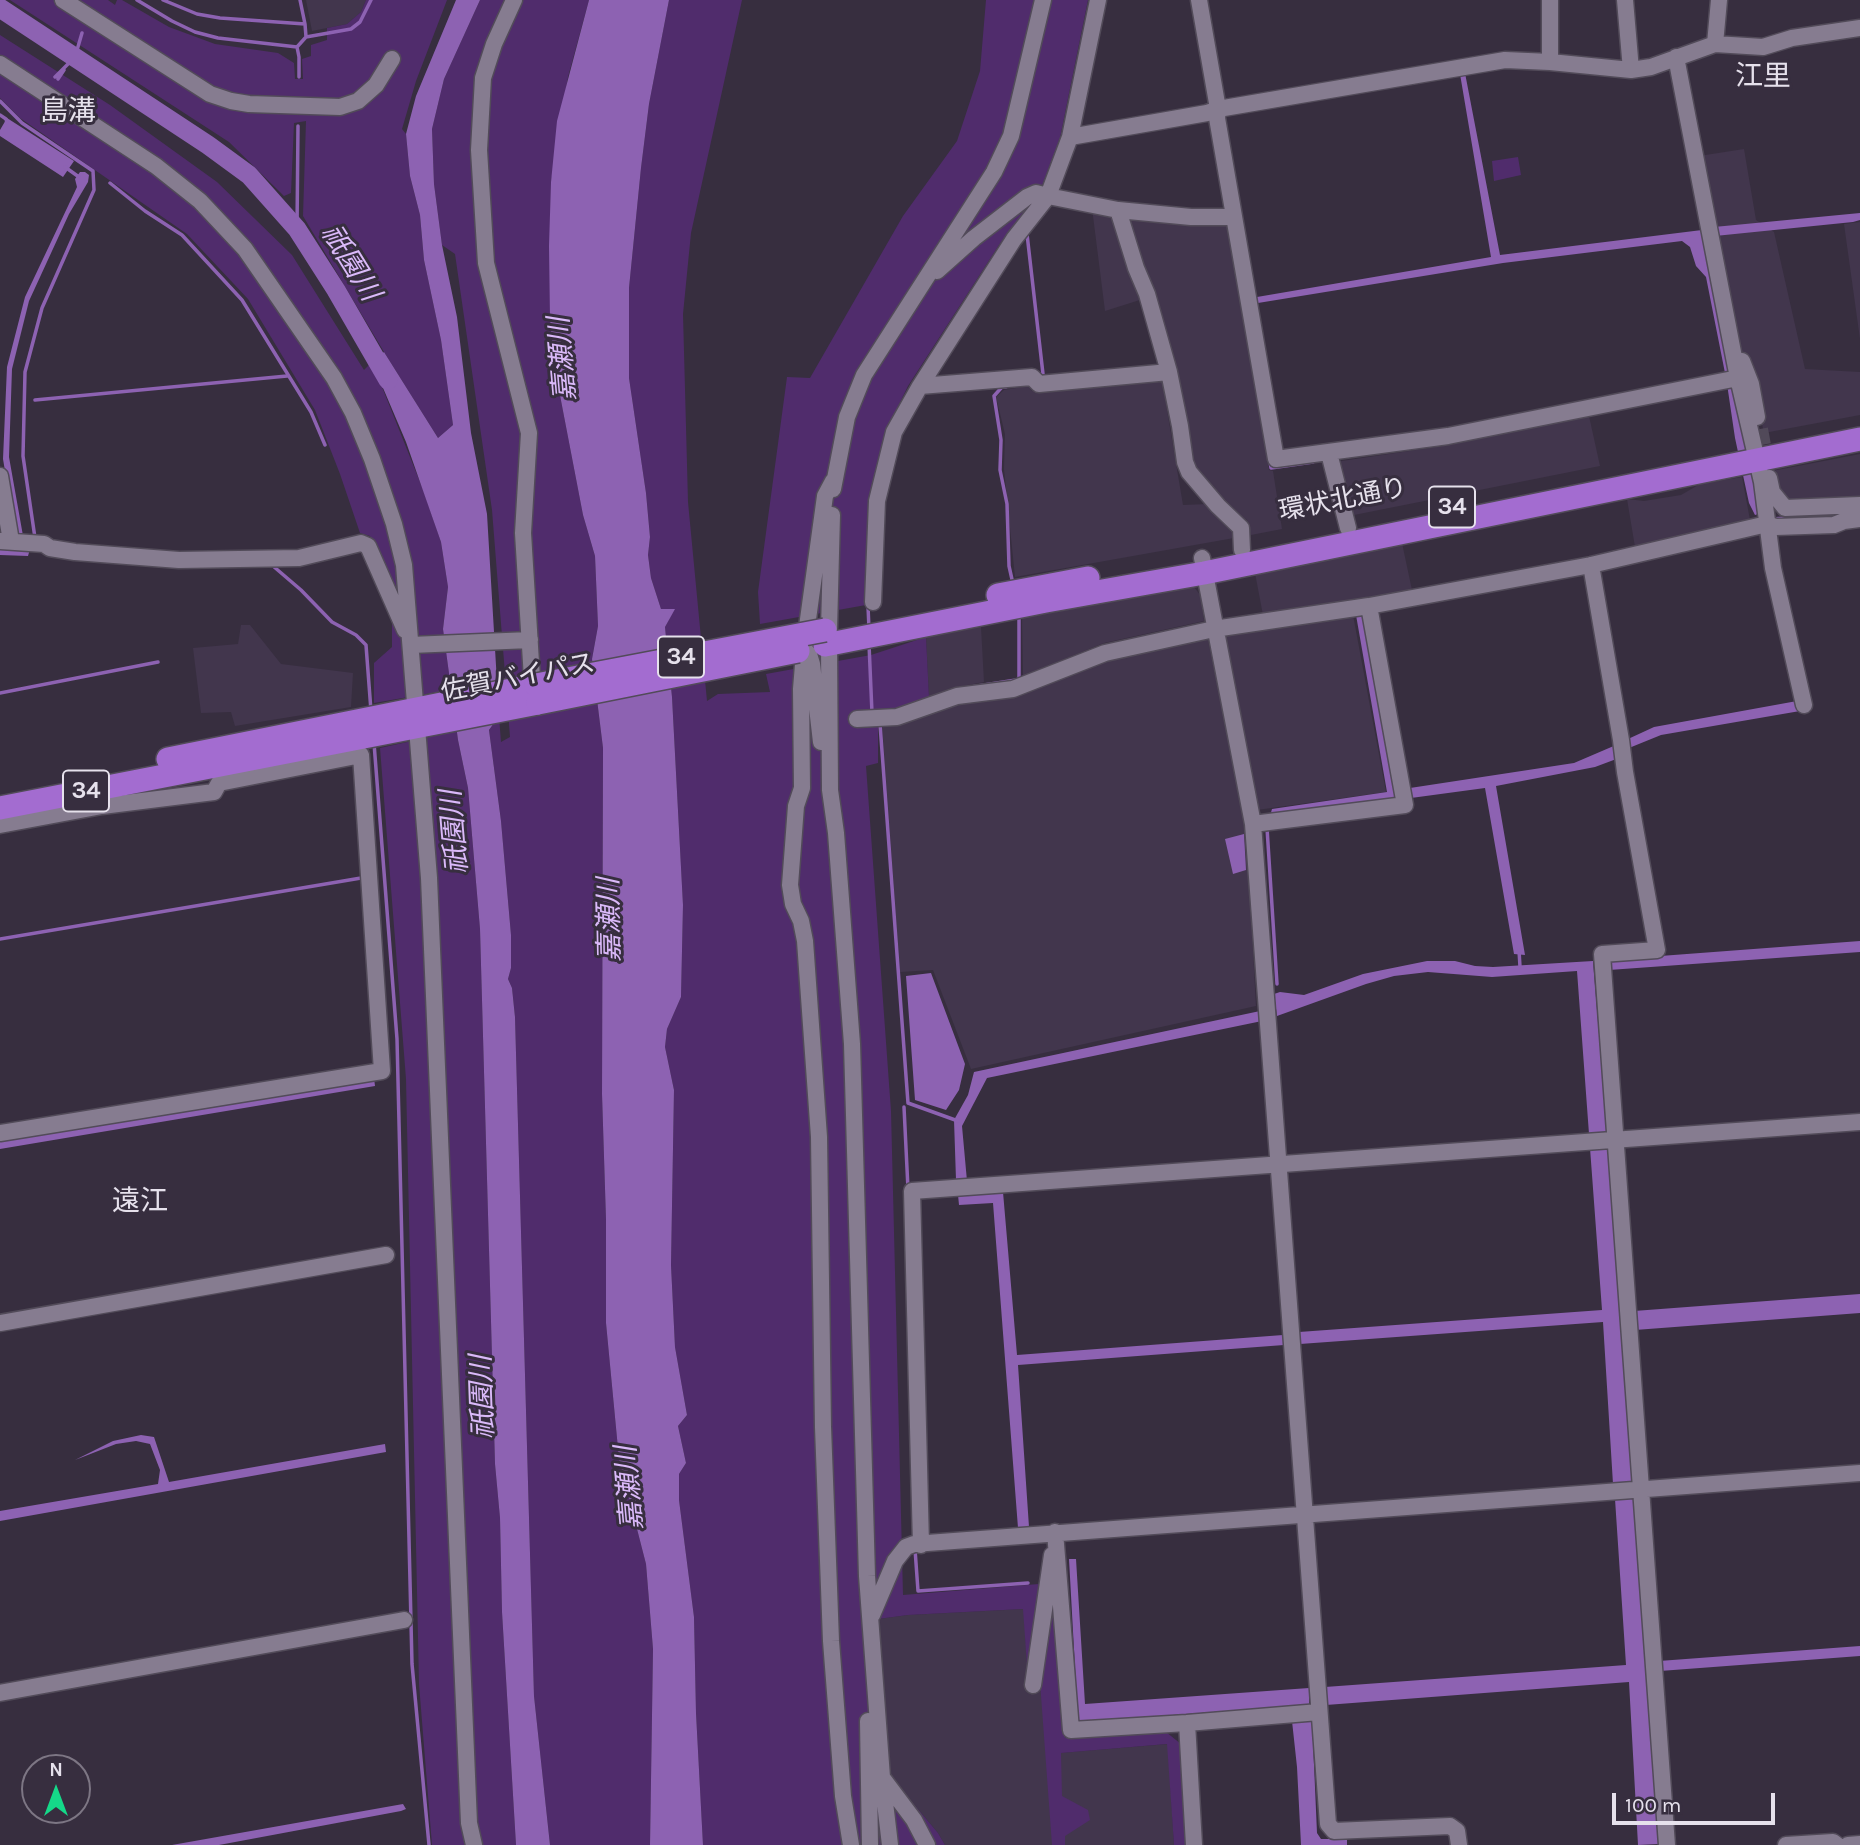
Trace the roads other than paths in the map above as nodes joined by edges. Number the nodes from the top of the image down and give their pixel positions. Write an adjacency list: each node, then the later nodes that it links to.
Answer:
1 (63, 0): 12 (street)
2 (514, 0): 45 (street)
3 (1043, 0): 21 (street)
4 (1098, 0): 17 (street)
5 (1199, 0): 16 (street)
6 (1550, 0): 13 (street)
7 (1625, 0): 15 (street)
8 (1719, 0): 10 (street)
9 (1860, 28): 10 (street)
10 (1715, 44): 11 (street)
11 (1676, 57): 15 (street); 22 (street)
12 (392, 59)
13 (1550, 62): 15 (street); 16 (street)
14 (0, 65): 46 (street)
15 (1631, 70)
16 (1218, 109): 17 (street); 20 (street)
17 (1070, 137): 18 (street)
18 (1042, 195): 19 (street); 21 (street); 25 (street)
19 (1118, 209): 20 (street); 23 (street)
20 (1229, 217): 29 (street)
21 (928, 275): 31 (street)
22 (1731, 344): 24 (street); 28 (street)
23 (1169, 372): 25 (street); 37 (street)
24 (1731, 380): 28 (street); 29 (street)
25 (920, 386): 41 (street)
26 (1860, 425): 28 (highway, 環状北通り / 34)
27 (1860, 439): 28 (highway, 環状北通り / 34)
28 (1760, 454): 32 (street); 34 (street); 35 (highway, 環状北通り / 34); 38 (highway, 環状北通り / 34)
29 (1330, 458): 35 (street)
30 (0, 476): 36 (street)
31 (833, 481): 44 (street); 44 (street)
32 (1860, 505)
33 (1860, 519): 34 (street)
34 (1766, 520): 39 (street); 48 (street)
35 (1348, 528): 37 (highway, 環状北通り / 34)
36 (6, 541): 46 (street)
37 (1242, 550): 38 (highway, 環状北通り / 34)
38 (1203, 565): 40 (highway, 環状北通り / 34); 43 (street)
39 (1591, 565): 42 (street); 59 (street)
40 (1044, 593): 44 (highway, 佐賀バイパス / 34)
41 (873, 602)
42 (1364, 607): 43 (street); 55 (street)
43 (1214, 629): 50 (street); 55 (street)
44 (826, 637): 47 (highway, 佐賀バイパス / 34, bridge); 52 (street); 52 (street); 78 (street)
45 (530, 640): 46 (street); 47 (street)
46 (411, 645): 49 (street)
47 (533, 695): 49 (highway, 佐賀バイパス / 34)
48 (1804, 705)
49 (415, 718): 51 (highway, 佐賀バイパス / 34); 77 (street)
50 (856, 719)
51 (171, 766): 53 (highway, 佐賀バイパス / 34); 54 (highway, 佐賀バイパス / 34)
52 (830, 790): 69 (street)
53 (0, 792)
54 (0, 807)
55 (1253, 824): 60 (street)
56 (0, 825): 58 (street)
57 (1860, 1122): 59 (street)
58 (0, 1133)
59 (1604, 1140): 60 (street); 64 (street)
60 (1279, 1166): 65 (street); 67 (street)
61 (386, 1255): 62 (street)
62 (0, 1323)
63 (1860, 1474): 64 (street)
64 (1641, 1489): 65 (street); 84 (street)
65 (1305, 1515): 66 (street); 72 (street)
66 (1055, 1532): 67 (street); 70 (street); 74 (street)
67 (921, 1545): 69 (street)
68 (404, 1620): 71 (street)
69 (870, 1621): 73 (street)
70 (1033, 1685)
71 (0, 1693)
72 (1311, 1706): 74 (street); 83 (street)
73 (877, 1710): 75 (street); 79 (street)
74 (1186, 1723): 82 (street)
75 (882, 1777): 80 (street); 81 (street)
76 (1860, 1844): 87 (street)
77 (474, 1845)
78 (850, 1845)
79 (870, 1845)
80 (890, 1845)
81 (927, 1845)
82 (1194, 1845)
83 (1459, 1845)
84 (1667, 1845)
85 (1786, 1845): 86 (street)
86 (1837, 1845)
87 (1848, 1845)

